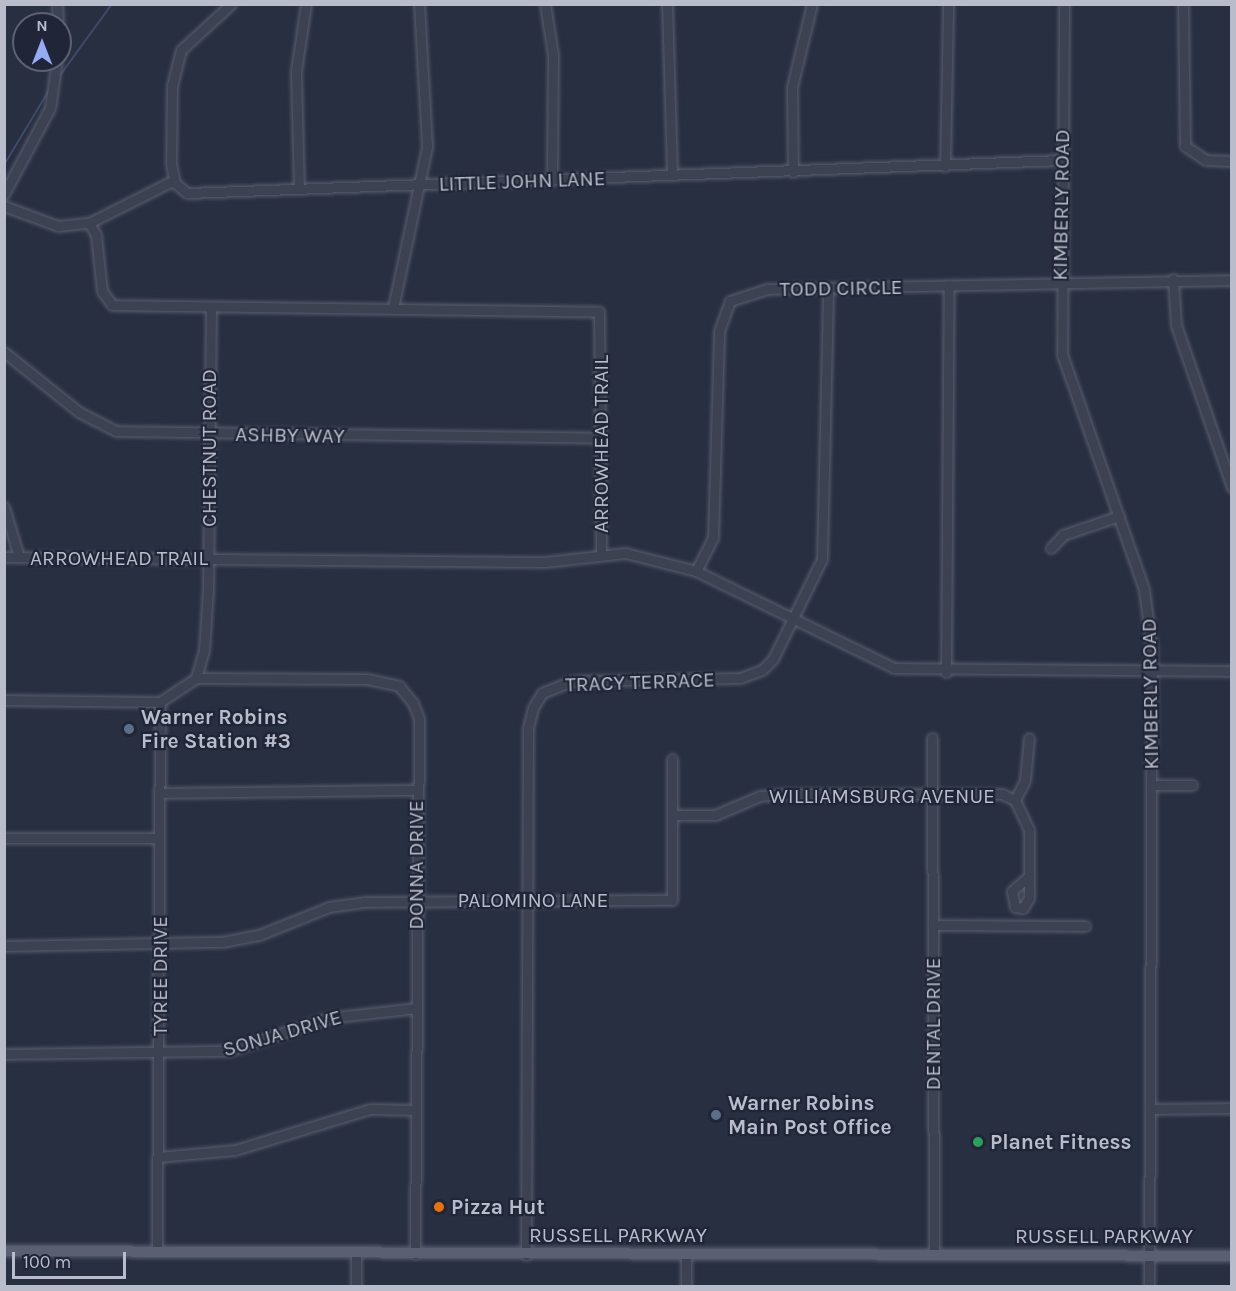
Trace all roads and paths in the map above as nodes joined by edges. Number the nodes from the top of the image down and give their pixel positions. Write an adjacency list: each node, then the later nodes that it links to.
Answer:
1 (231, 4): 16 (street)
2 (306, 4): 19 (street)
3 (419, 4): 18 (street)
4 (545, 4): 17 (street)
5 (667, 4): 15 (street)
6 (812, 4): 14 (street)
7 (948, 4): 13 (street)
8 (1064, 4): 11 (street, KIMBERLY ROAD)
9 (1183, 4): 12 (street)
10 (55, 72): 20 (street)
11 (1061, 160): 13 (street, LITTLE JOHN LANE); 25 (street, KIMBERLY ROAD)
12 (1232, 161)
13 (945, 166): 14 (street, LITTLE JOHN LANE)
14 (793, 172): 15 (street, LITTLE JOHN LANE)
15 (672, 175): 17 (street, LITTLE JOHN LANE)
16 (174, 180): 19 (street, LITTLE JOHN LANE); 22 (street)
17 (552, 180): 18 (street, LITTLE JOHN LANE)
18 (422, 185): 19 (street, LITTLE JOHN LANE); 29 (street)
19 (299, 189)
20 (4, 194)
21 (4, 206): 22 (street)
22 (89, 223): 28 (street, ARROWHEAD TRAIL)
23 (1173, 279): 24 (street, TODD CIRCLE); 25 (street, TODD CIRCLE); 33 (street)
24 (1232, 280)
25 (1060, 281): 26 (street, TODD CIRCLE); 35 (street, KIMBERLY ROAD)
26 (949, 285): 27 (street, TODD CIRCLE); 45 (street)
27 (828, 289): 41 (street, TODD CIRCLE); 42 (street, TRACY TERRACE)
28 (211, 307): 29 (street, ARROWHEAD TRAIL); 31 (street, CHESTNUT ROAD)
29 (393, 308): 32 (street, ARROWHEAD TRAIL)
30 (4, 352): 31 (street, ASHBY WAY)
31 (208, 434): 32 (street, ASHBY WAY); 40 (street, CHESTNUT ROAD)
32 (601, 438): 37 (street, ARROWHEAD TRAIL)
33 (1232, 488)
34 (4, 507): 39 (street)
35 (1119, 516): 36 (street); 43 (street, KIMBERLY ROAD)
36 (1051, 548)
37 (601, 553): 40 (street, ARROWHEAD TRAIL); 41 (street)
38 (4, 557): 39 (street, ARROWHEAD TRAIL)
39 (20, 557): 40 (street, ARROWHEAD TRAIL)
40 (209, 558): 46 (street, CHESTNUT ROAD)
41 (696, 572): 42 (street)
42 (790, 618): 45 (street); 63 (street, TRACY TERRACE)
43 (1152, 670): 44 (street); 45 (street); 52 (street, KIMBERLY ROAD)
44 (1232, 671)
45 (946, 672)
46 (196, 678): 48 (street); 54 (street, DONNA DRIVE)
47 (4, 700): 48 (street)
48 (160, 702): 55 (street, TYREE DRIVE)
49 (932, 738): 56 (street, DENTAL DRIVE)
50 (1029, 738): 57 (street)
51 (672, 759): 58 (street)
52 (1151, 785): 53 (street); 74 (street, KIMBERLY ROAD)
53 (1192, 785)
54 (416, 790): 55 (street); 62 (street, DONNA DRIVE)
55 (161, 793): 60 (street, TYREE DRIVE)
56 (933, 793): 57 (street, WILLIAMSBURG AVENUE); 58 (street, WILLIAMSBURG AVENUE); 65 (street, DENTAL DRIVE)
57 (1015, 800): 61 (street, WILLIAMSBURG AVENUE)
58 (672, 815): 63 (street, PALOMINO LANE)
59 (4, 838): 60 (street)
60 (159, 838): 69 (street, TYREE DRIVE)
61 (1028, 877): 64 (street, WILLIAMSBURG AVENUE); 64 (street, WILLIAMSBURG AVENUE)
62 (417, 901): 63 (street, PALOMINO LANE); 69 (street, PALOMINO LANE); 70 (street, DONNA DRIVE)
63 (526, 901): 82 (street, TRACY TERRACE)
64 (1019, 908): 66 (street, WILLIAMSBURG AVENUE)
65 (933, 925): 66 (street); 83 (street, DENTAL DRIVE)
66 (1018, 926): 67 (street)
67 (1085, 926)
68 (4, 946): 69 (street, PALOMINO LANE)
69 (161, 946): 72 (street, TYREE DRIVE)
70 (416, 1008): 72 (street, SONJA DRIVE); 75 (street, DONNA DRIVE)
71 (4, 1054): 72 (street, SONJA DRIVE)
72 (159, 1055): 76 (street, TYREE DRIVE)
73 (1232, 1108): 74 (street)
74 (1152, 1109): 84 (street, KIMBERLY ROAD)
75 (415, 1110): 76 (street); 80 (street, DONNA DRIVE)
76 (158, 1157): 78 (street, TYREE DRIVE)
77 (4, 1251): 78 (main road, RUSSELL PARKWAY)
78 (157, 1251): 79 (main road, RUSSELL PARKWAY)
79 (356, 1254): 80 (main road, RUSSELL PARKWAY); 86 (street)
80 (415, 1254): 82 (main road, RUSSELL PARKWAY)
81 (686, 1254): 82 (main road, RUSSELL PARKWAY); 83 (main road, RUSSELL PARKWAY); 87 (street)
82 (526, 1255)
83 (934, 1255): 84 (main road, RUSSELL PARKWAY)
84 (1149, 1255): 85 (main road, RUSSELL PARKWAY); 88 (street, KIMBERLY ROAD)
85 (1232, 1256)
86 (356, 1287)
87 (686, 1287)
88 (1149, 1287)

